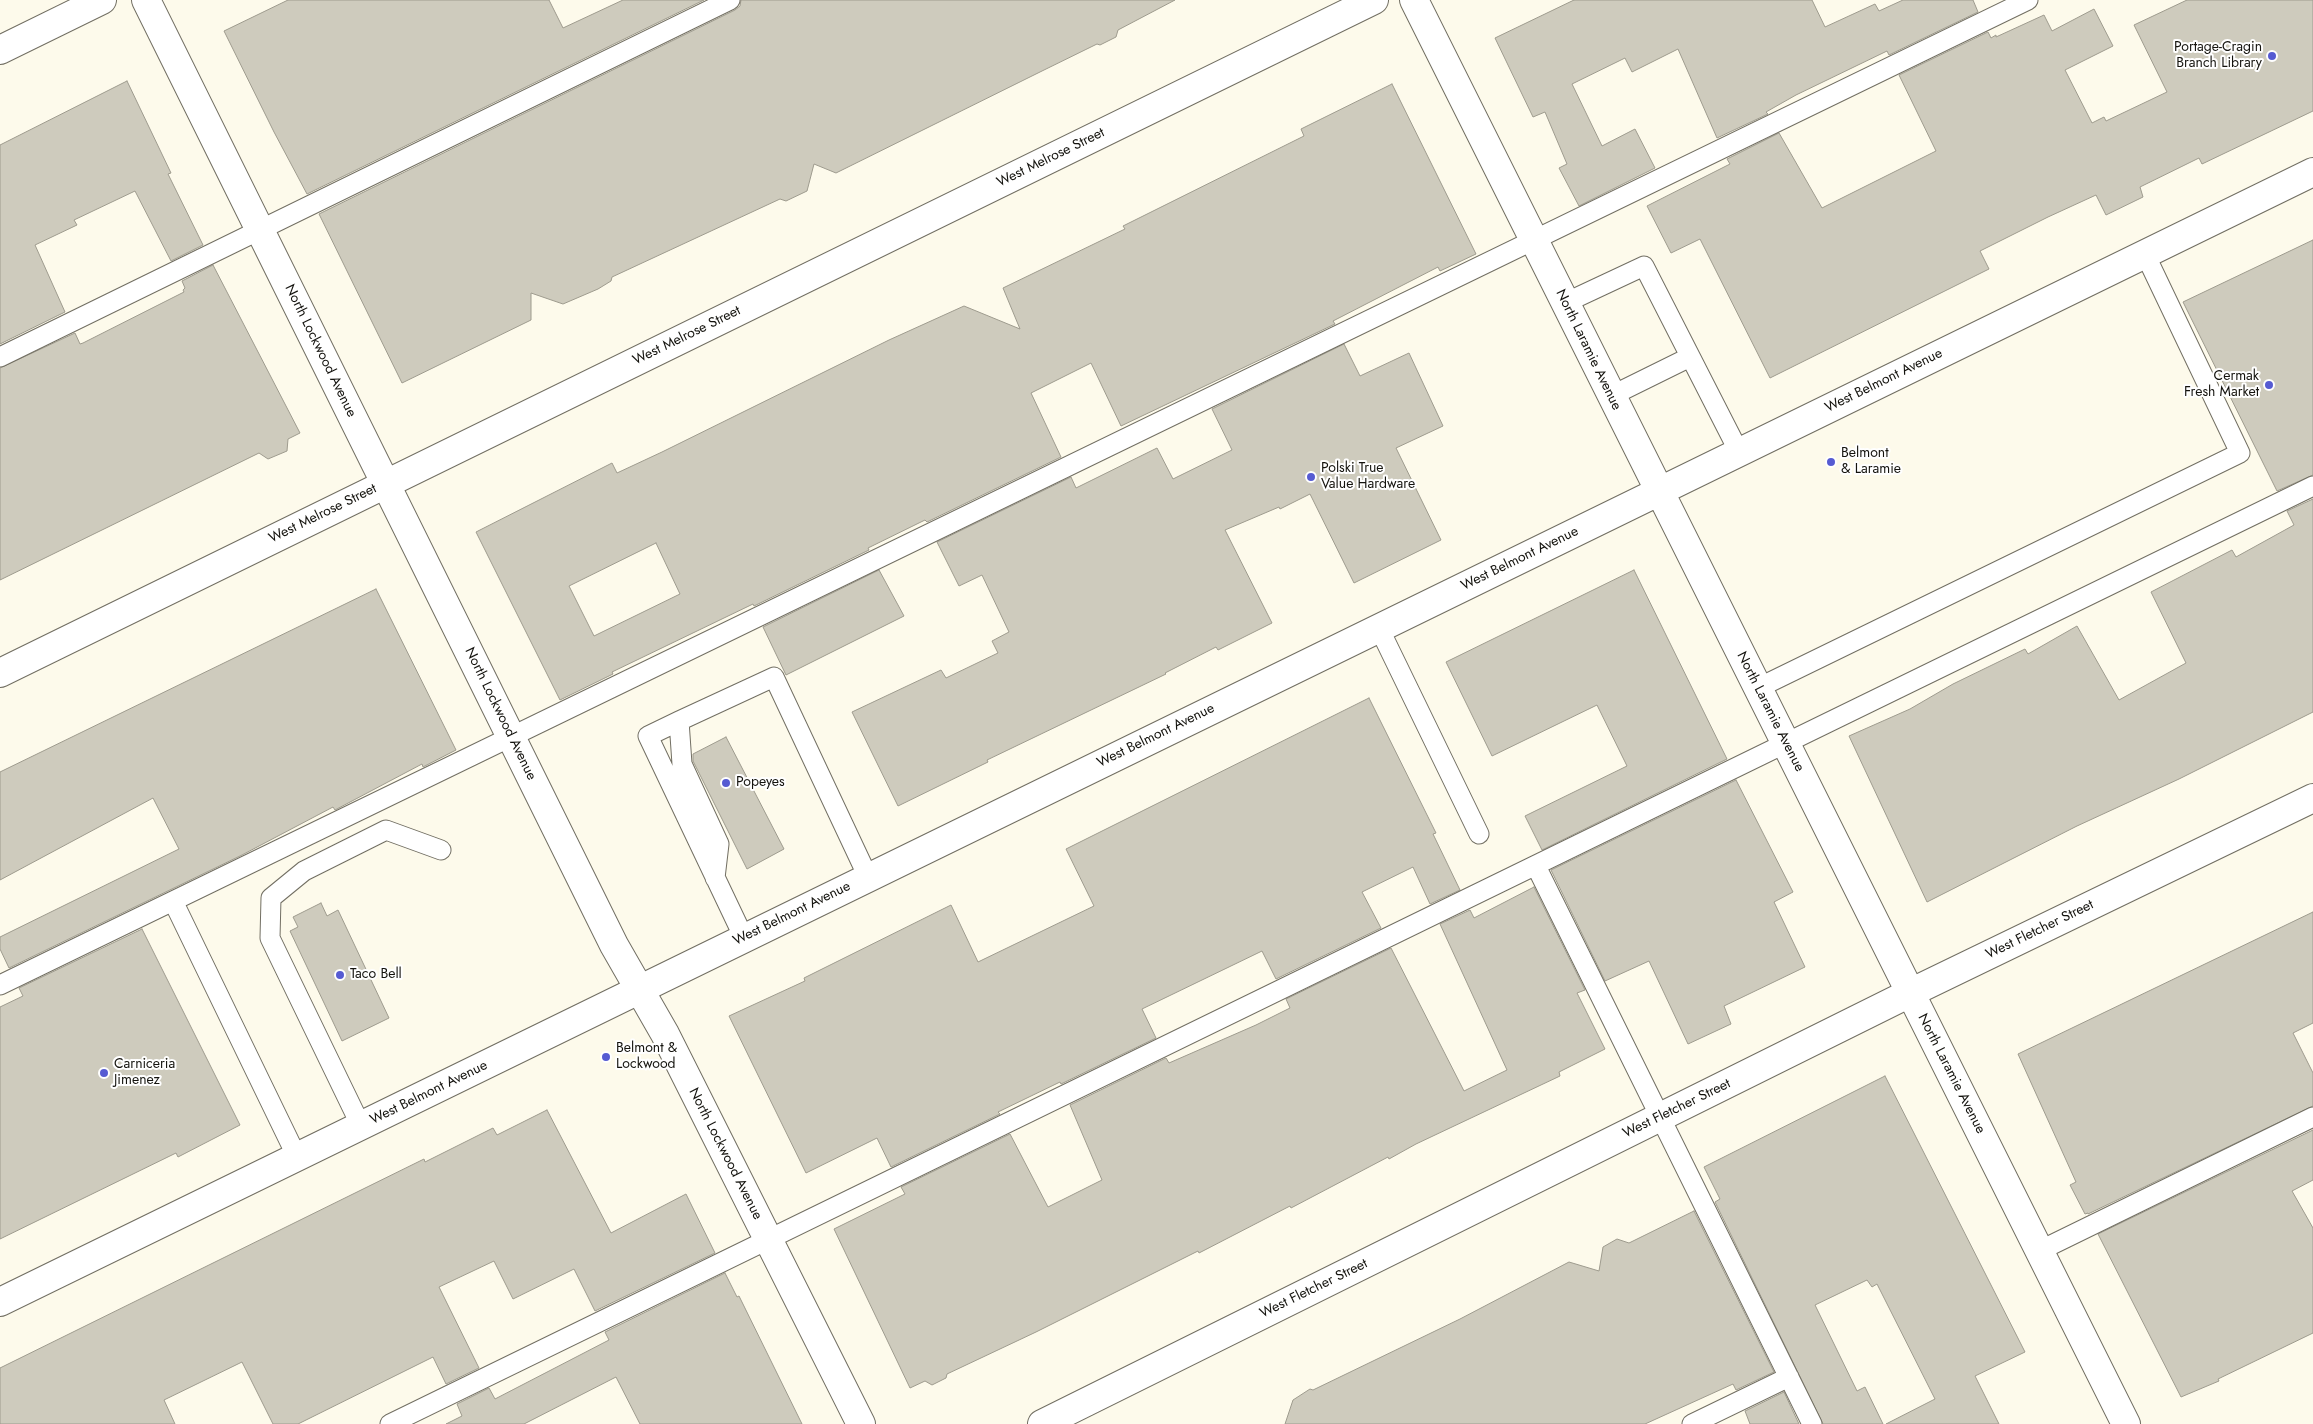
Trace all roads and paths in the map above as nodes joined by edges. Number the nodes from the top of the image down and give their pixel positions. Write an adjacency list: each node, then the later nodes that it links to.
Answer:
1 (102, 0): 7 (street)
2 (146, 0): 9 (street, North Lockwood Avenue)
3 (730, 0): 9 (lane)
4 (1374, 0): 17 (street, West Melrose Street)
5 (1414, 0): 10 (street, North Laramie Avenue)
6 (2028, 0): 10 (lane)
7 (0, 50)
8 (2313, 172): 11 (street, West Belmont Avenue)
9 (260, 230): 13 (lane); 17 (street, North Lockwood Avenue)
10 (1534, 240): 12 (street, North Laramie Avenue); 24 (lane)
11 (2145, 254): 16 (street, West Belmont Avenue); 22 (lane)
12 (1565, 303): 14 (lane); 15 (street, North Laramie Avenue)
13 (0, 356)
14 (1690, 357): 15 (lane); 16 (lane)
15 (1611, 396): 19 (street, North Laramie Avenue)
16 (1738, 452): 19 (street, West Belmont Avenue)
17 (386, 484): 21 (street, West Melrose Street); 24 (street, North Lockwood Avenue)
18 (2313, 486): 25 (lane)
19 (1659, 491): 20 (street, West Belmont Avenue); 22 (street, North Laramie Avenue)
20 (1379, 628): 27 (lane); 31 (street, West Belmont Avenue)
21 (0, 673)
22 (1758, 688): 25 (street, North Laramie Avenue)
23 (679, 721): 30 (lane); 30 (lane); 31 (lane)
24 (511, 737): 32 (lane); 35 (street, North Lockwood Avenue)
25 (1786, 744): 29 (lane); 36 (street, North Laramie Avenue)
26 (2313, 798): 36 (street, West Fletcher Street)
27 (1479, 834)
28 (441, 850): 39 (lane)
29 (1536, 866): 37 (lane); 41 (lane)
30 (715, 878): 33 (lane)
31 (868, 878): 33 (street, West Belmont Avenue)
32 (173, 901): 34 (lane); 40 (lane)
33 (744, 938): 35 (street, West Belmont Avenue)
34 (0, 985)
35 (640, 989): 39 (street, West Belmont Avenue); 41 (street, North Lockwood Avenue)
36 (1910, 993): 37 (street, West Fletcher Street); 42 (street, North Laramie Avenue)
37 (1660, 1117): 44 (lane); 47 (street, West Fletcher Street)
38 (2313, 1117): 42 (lane)
39 (361, 1126): 40 (street, West Belmont Avenue)
40 (297, 1157): 43 (street, West Belmont Avenue)
41 (768, 1240): 45 (lane); 46 (street, North Lockwood Avenue)
42 (2040, 1251): 50 (street, North Laramie Avenue)
43 (0, 1302)
44 (1788, 1377): 48 (lane); 49 (lane)
45 (390, 1424)
46 (861, 1424)
47 (1042, 1424)
48 (1692, 1424)
49 (1812, 1424)
50 (2126, 1424)

